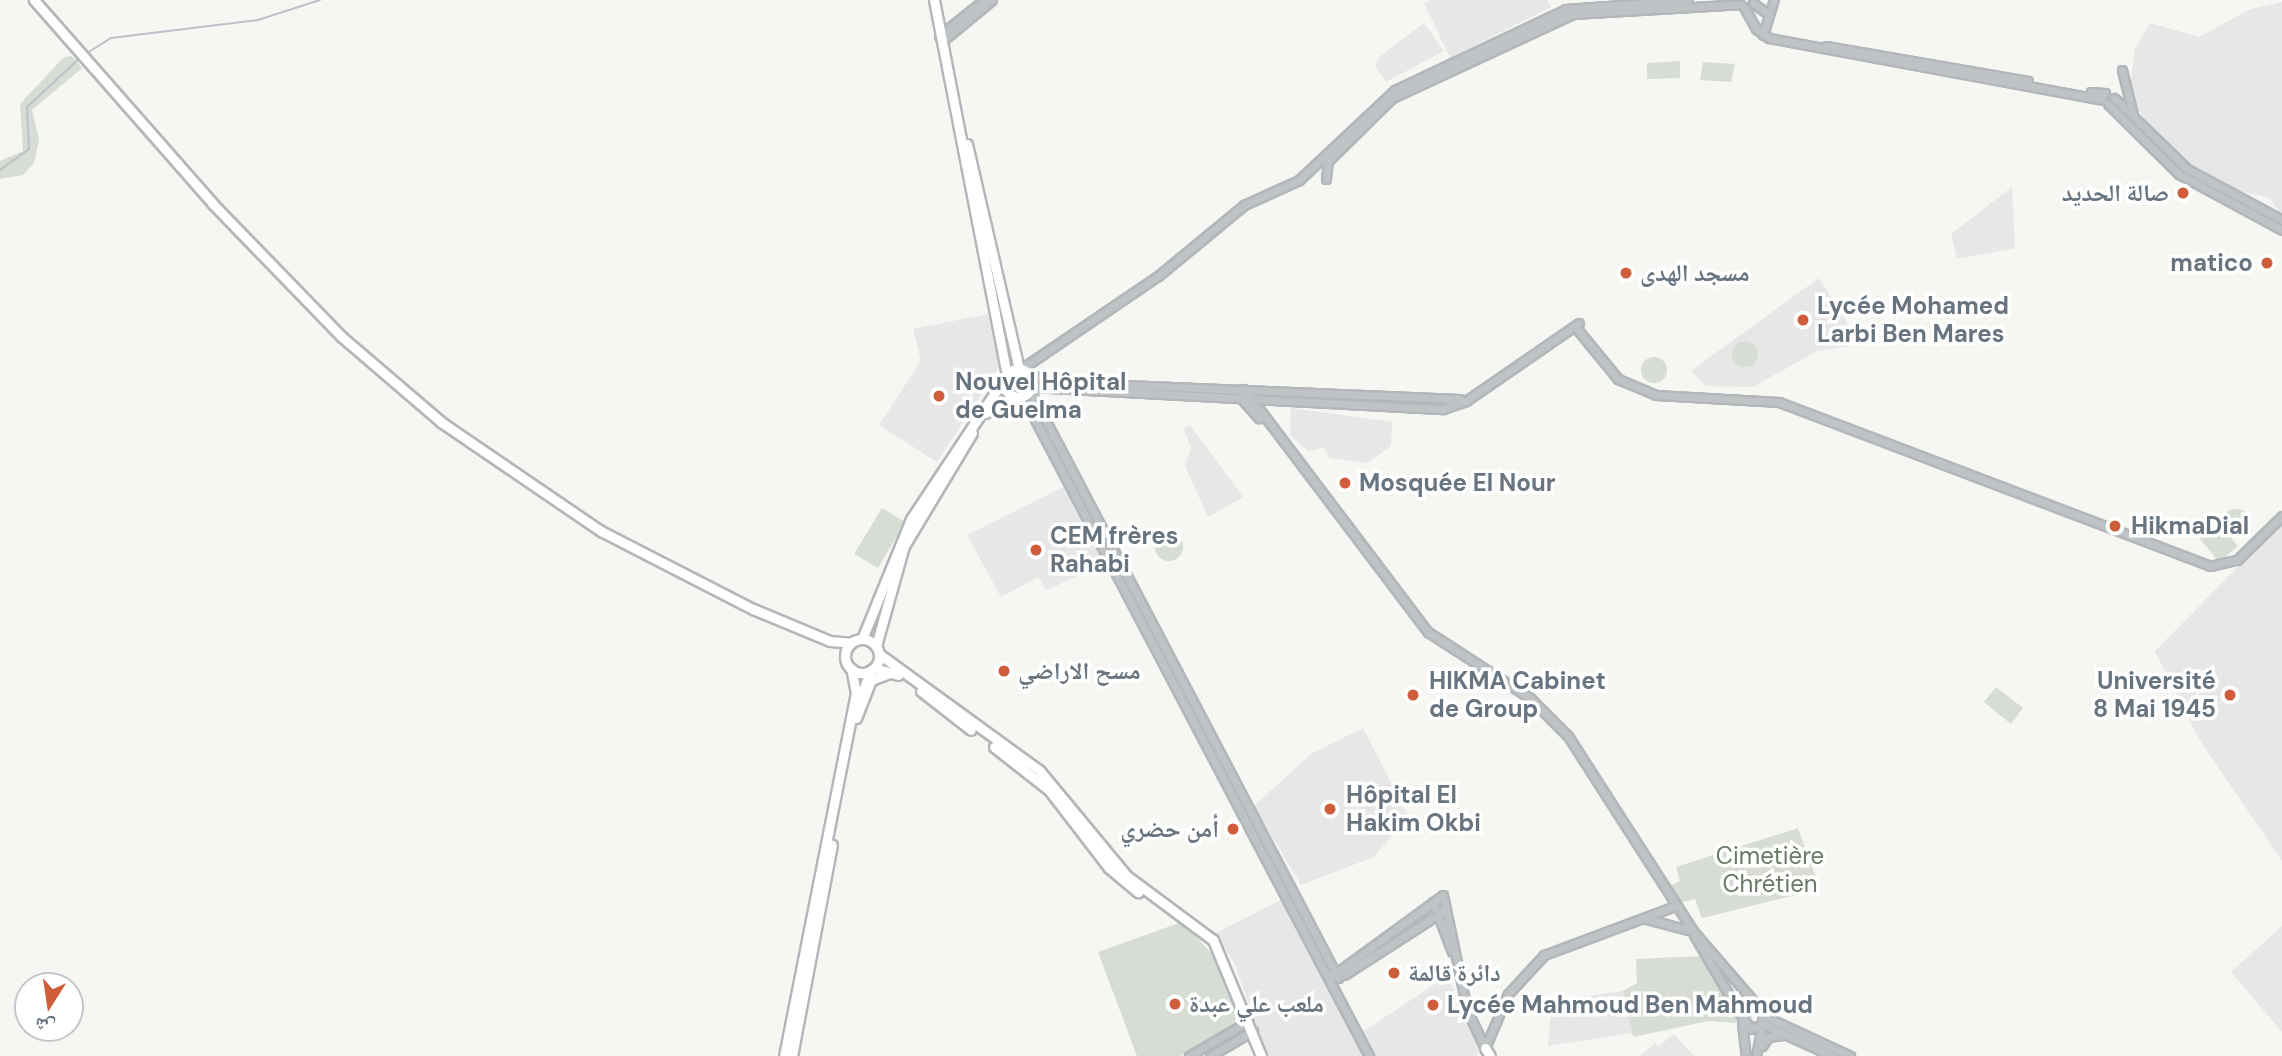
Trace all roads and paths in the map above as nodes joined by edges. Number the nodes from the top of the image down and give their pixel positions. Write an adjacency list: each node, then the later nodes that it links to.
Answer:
1 (34, 0): 29 (main road)
2 (934, 0): 11 (main road)
3 (984, 0): 11 (street)
4 (992, 0): 11 (street)
5 (1688, 0): 20 (street)
6 (1774, 0): 9 (street)
7 (1754, 2): 8 (street); 9 (street)
8 (1741, 4): 10 (street); 15 (street)
9 (1768, 17): 10 (street)
10 (1763, 35): 13 (street)
11 (942, 37): 20 (main road); 21 (main road)
12 (2122, 70): 14 (street)
13 (2105, 99): 14 (street); 19 (street)
14 (2136, 121): 18 (street)
15 (1328, 161): 16 (street); 17 (street)
16 (1320, 168)
17 (1326, 179)
18 (2282, 220)
19 (2282, 230)
20 (1023, 371): 21 (main road); 23 (main road); 24 (street)
21 (1005, 376): 25 (main road); 28 (main road)
22 (1052, 387): 23 (street); 24 (street); 26 (street)
23 (1031, 389): 25 (main road); 26 (street)
24 (1242, 393): 27 (street); 38 (street)
25 (1015, 397): 31 (main road); 44 (street)
26 (1038, 412): 44 (street)
27 (2282, 516)
28 (862, 639): 30 (main road); 31 (main road)
29 (830, 641): 30 (main road); 32 (main road)
30 (851, 643): 32 (main road)
31 (878, 650): 33 (main road); 36 (main road)
32 (848, 663): 33 (main road); 53 (main road)
33 (872, 669): 34 (main road); 35 (main road)
34 (896, 674): 35 (main road); 36 (main road)
35 (856, 718): 54 (main road)
36 (1156, 898): 48 (main road)
37 (1433, 902): 39 (street); 40 (street); 44 (street)
38 (1675, 906): 41 (street); 42 (street)
39 (1445, 910): 40 (street); 43 (street)
40 (1435, 918): 43 (street); 44 (street)
41 (1643, 918): 42 (street); 49 (street)
42 (1693, 931): 45 (street); 46 (street)
43 (1458, 965): 50 (street)
44 (1333, 978): 58 (street)
45 (1755, 1007): 46 (street); 47 (street)
46 (1742, 1019): 47 (street); 59 (street)
47 (1763, 1020): 51 (street); 60 (street); 62 (street)
48 (1251, 1026): 55 (street); 56 (street); 57 (main road)
49 (1494, 1027): 50 (street); 52 (street)
50 (1477, 1031): 52 (street)
51 (1787, 1035): 60 (street); 61 (street)
52 (1488, 1054)
53 (784, 1056)
54 (792, 1056)
55 (1189, 1056)
56 (1209, 1056)
57 (1261, 1056)
58 (1369, 1056)
59 (1746, 1056)
60 (1756, 1056)
61 (1833, 1056)
62 (1850, 1056)

